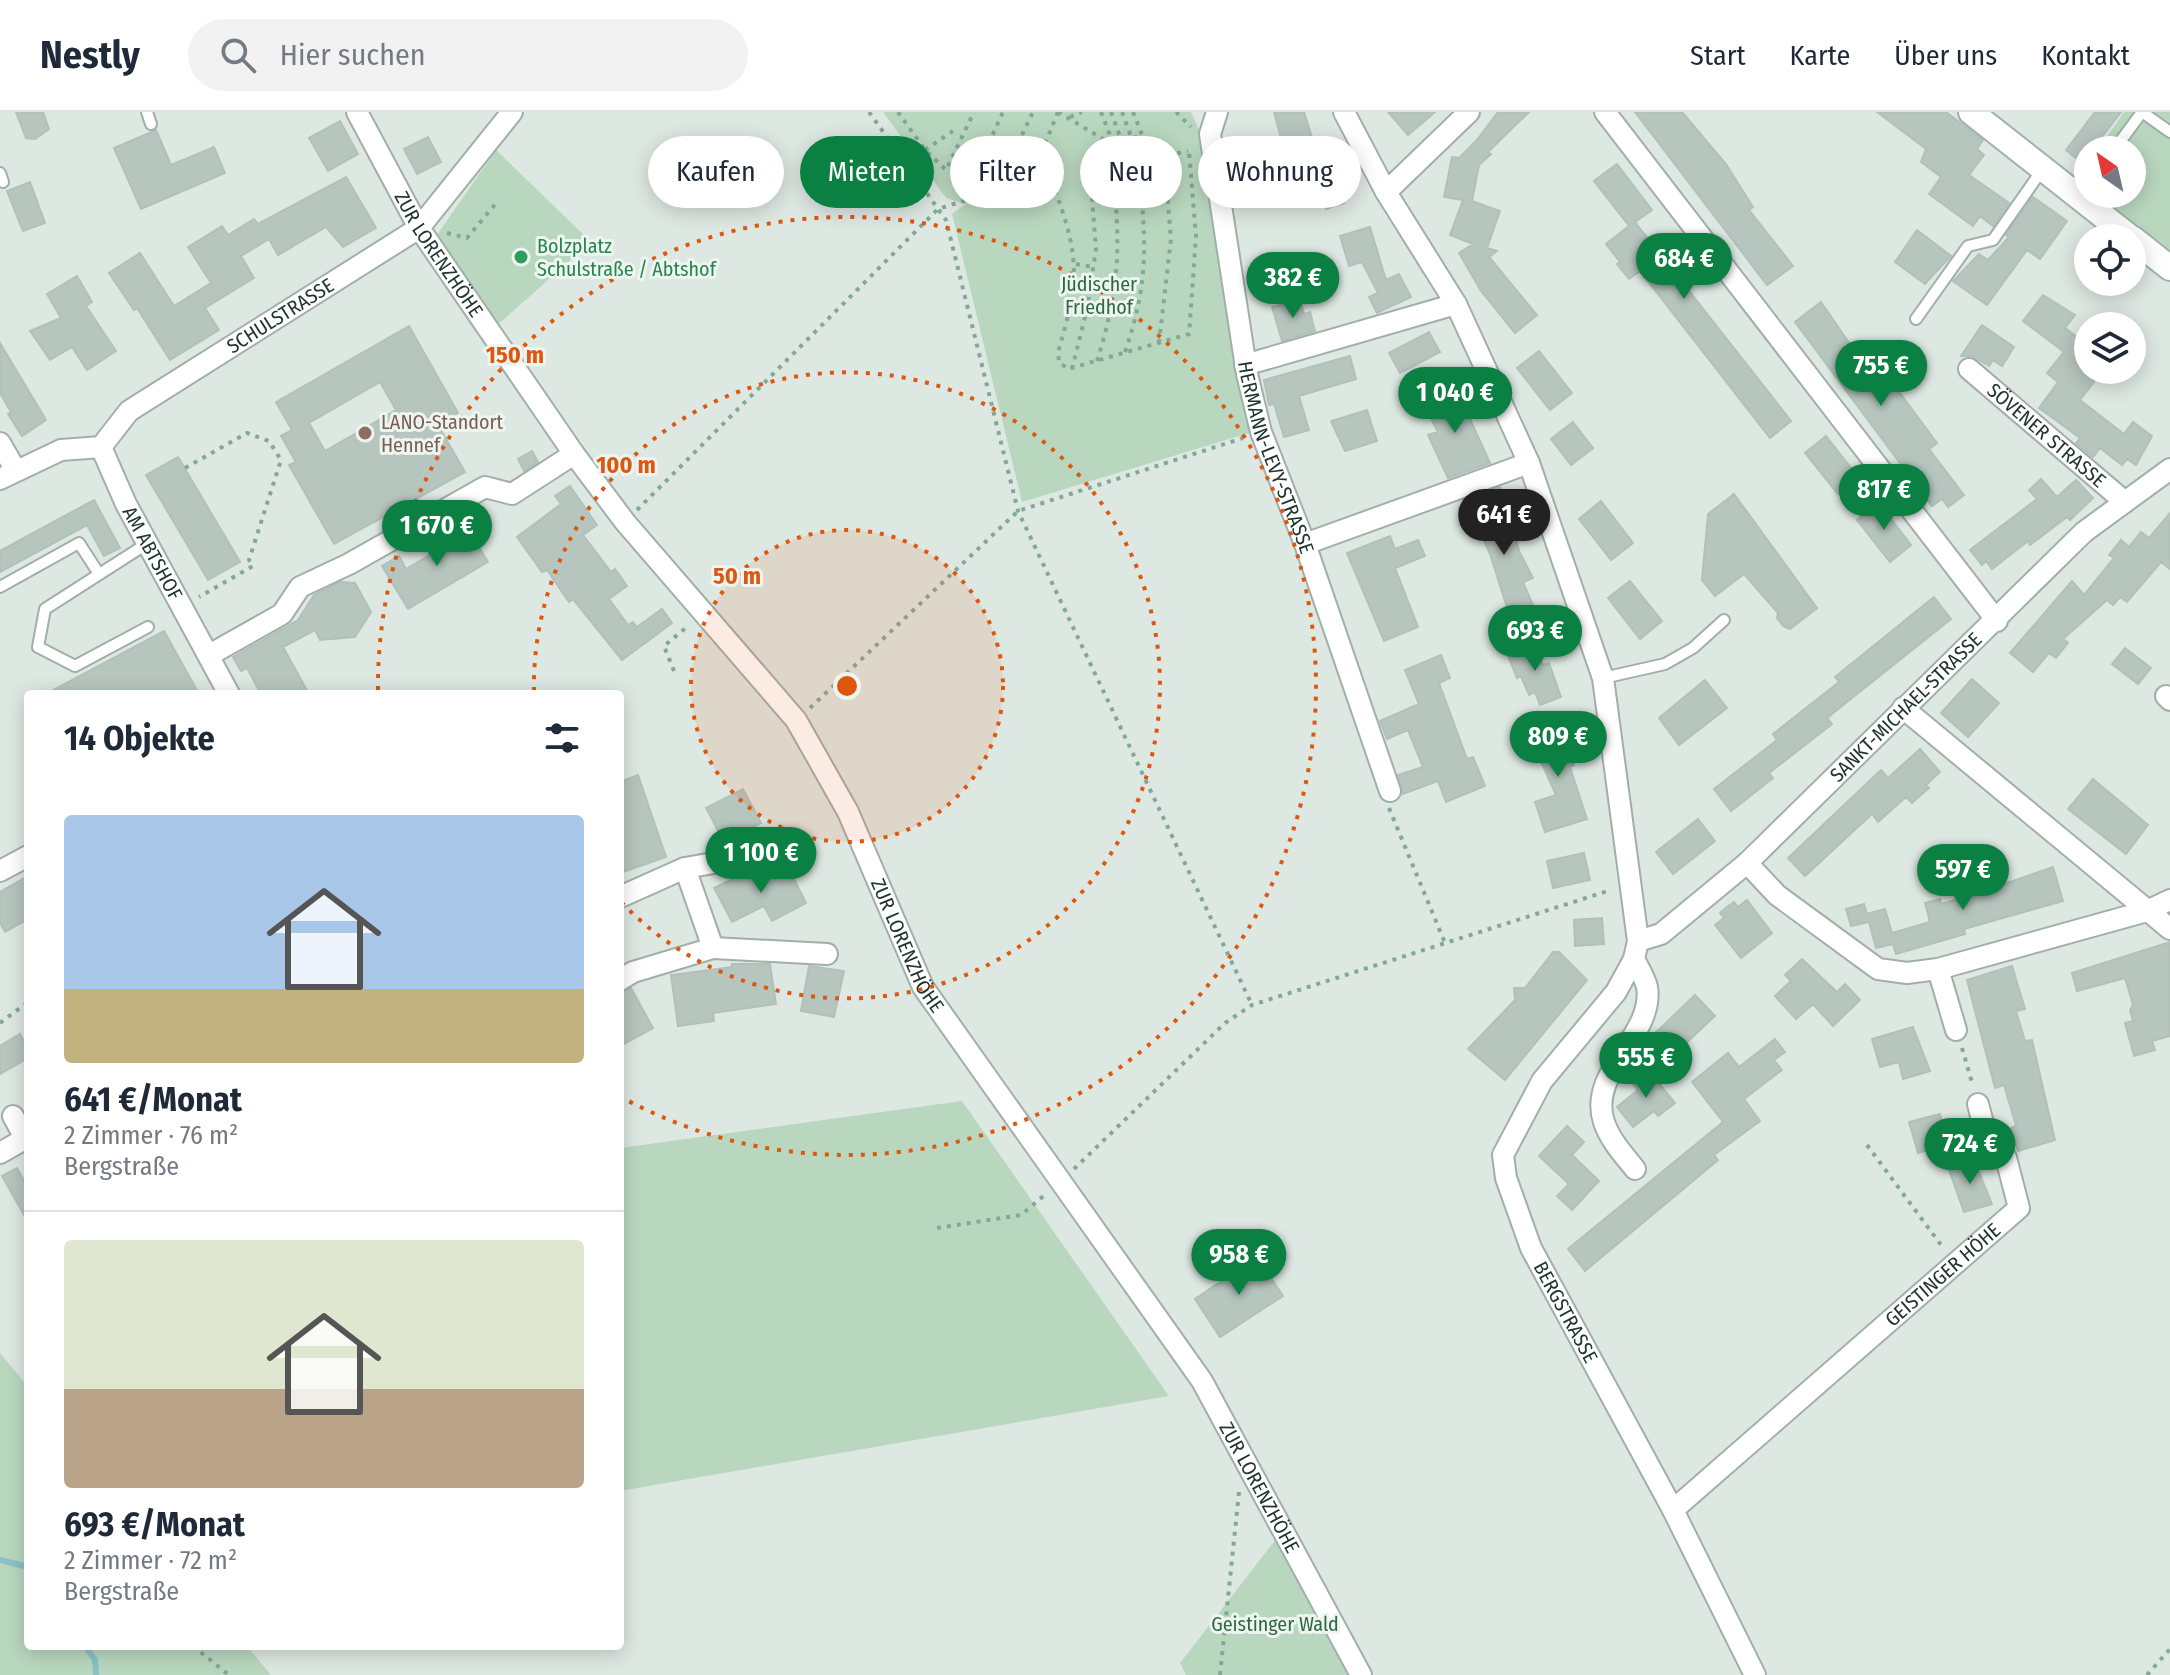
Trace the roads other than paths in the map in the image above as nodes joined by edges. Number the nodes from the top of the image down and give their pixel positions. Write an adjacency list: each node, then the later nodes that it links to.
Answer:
1 (147, 112): 9 (lane)
2 (357, 112): 17 (street, ZUR LORENZHÖHE)
3 (512, 112): 17 (street, SCHULSTRASSE)
4 (1217, 112): 22 (street, HERMANN-LEVY-STRASSE)
5 (1344, 112): 14 (street)
6 (1469, 112): 14 (street)
7 (1605, 112): 36 (street)
8 (1971, 112): 12 (main road)
9 (151, 124)
10 (2170, 132): 11 (lane)
11 (2124, 136)
12 (2043, 169): 13 (main road); 21 (lane)
13 (2074, 186)
14 (1386, 192): 20 (street)
15 (2101, 208): 16 (main road)
16 (2117, 224)
17 (422, 225): 25 (street, SCHULSTRASSE); 26 (street, ZUR LORENZHÖHE)
18 (2146, 249): 19 (main road)
19 (2170, 268)
20 (1456, 304): 22 (street); 27 (street)
21 (1916, 319)
22 (1245, 365): 32 (street, HERMANN-LEVY-STRASSE)
23 (1969, 369): 30 (street, SÖVENER STRASSE)
24 (0, 443): 29 (street)
25 (101, 447): 29 (street); 31 (street, AM ABTSHOF)
26 (574, 454): 38 (street); 65 (street, ZUR LORENZHÖHE)
27 (1529, 463): 32 (street); 39 (street)
28 (2170, 469): 30 (street, SANKT-MICHAEL-STRASSE)
29 (8, 474)
30 (2125, 502): 36 (street, SANKT-MICHAEL-STRASSE)
31 (148, 543): 33 (lane); 38 (street, AM ABTSHOF)
32 (1305, 544): 42 (street, HERMANN-LEVY-STRASSE)
33 (99, 574): 34 (lane); 37 (lane)
34 (0, 587)
35 (1724, 620): 39 (lane)
36 (1997, 621): 41 (street, SANKT-MICHAEL-STRASSE)
37 (148, 627)
38 (211, 654): 40 (street, AM ABTSHOF)
39 (1603, 678): 53 (street)
40 (227, 690)
41 (1903, 708): 45 (street, SANKT-MICHAEL-STRASSE); 50 (street)
42 (1390, 791)
43 (771, 853): 46 (street)
44 (24, 858): 47 (street)
45 (1747, 863): 53 (street, SANKT-MICHAEL-STRASSE); 55 (street)
46 (685, 868): 48 (street); 52 (street)
47 (0, 871)
48 (624, 895)
49 (2170, 900): 50 (street)
50 (2147, 911): 51 (street); 55 (street)
51 (2170, 929)
52 (713, 948): 54 (street); 56 (street)
53 (1636, 950): 63 (street); 64 (street, BERGSTRASSE)
54 (827, 954)
55 (1938, 969): 57 (street)
56 (624, 978)
57 (1956, 1030)
58 (1978, 1104): 64 (street, GEISTINGER HÖHE)
59 (13, 1116): 60 (street)
60 (24, 1133)
61 (24, 1140): 62 (street)
62 (0, 1153)
63 (1635, 1169)
64 (1673, 1510): 66 (street, BERGSTRASSE)
65 (1361, 1675)
66 (1755, 1675)

